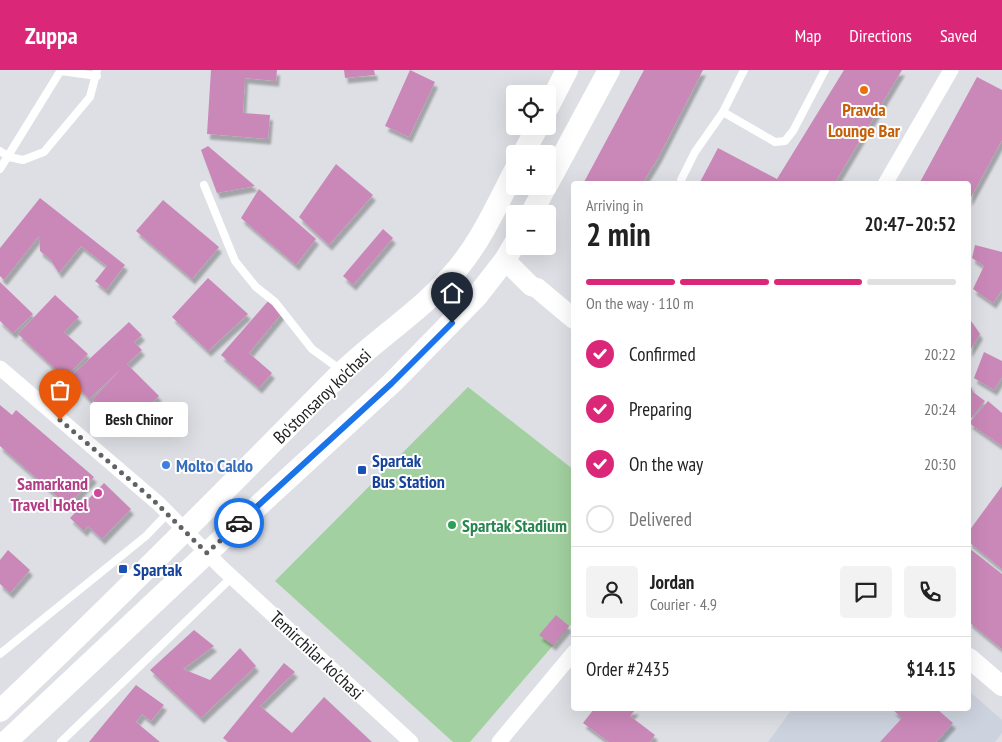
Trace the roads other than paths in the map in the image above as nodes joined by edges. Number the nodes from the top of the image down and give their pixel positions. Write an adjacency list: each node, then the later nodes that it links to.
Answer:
1 (61, 70): 7 (lane); 11 (lane)
2 (567, 70): 8 (main road)
3 (609, 70): 12 (main road)
4 (744, 70): 9 (lane)
5 (825, 70): 9 (lane)
6 (951, 70): 15 (street)
7 (97, 73): 11 (lane)
8 (556, 91)
9 (723, 112): 14 (lane)
10 (0, 151): 11 (lane)
11 (9, 157): 13 (lane)
12 (556, 168)
13 (0, 169)
14 (681, 181)
15 (887, 181)
16 (204, 185): 22 (lane)
17 (506, 187): 22 (main road, Bo'stonsaroy ko'chasi)
18 (508, 255): 25 (main road, Bo'stonsaroy ko'chasi)
19 (512, 255): 20 (main road)
20 (571, 316)
21 (0, 368): 23 (street, Temirchilar ko'chasi)
22 (343, 371): 24 (main road, Bo'stonsaroy ko'chasi)
23 (168, 513): 24 (street, Temirchilar ko'chasi); 26 (lane)
24 (186, 530): 25 (street, Temirchilar ko'chasi); 30 (main road, Bo'stonsaroy ko'chasi)
25 (220, 566): 31 (main road, Bo'stonsaroy ko'chasi); 32 (lane); 33 (street, Temirchilar ko'chasi)
26 (0, 654)
27 (571, 656): 34 (street)
28 (971, 660): 29 (main road)
29 (1002, 686)
30 (3, 704)
31 (6, 742)
32 (61, 742)
33 (411, 742)
34 (499, 742)

